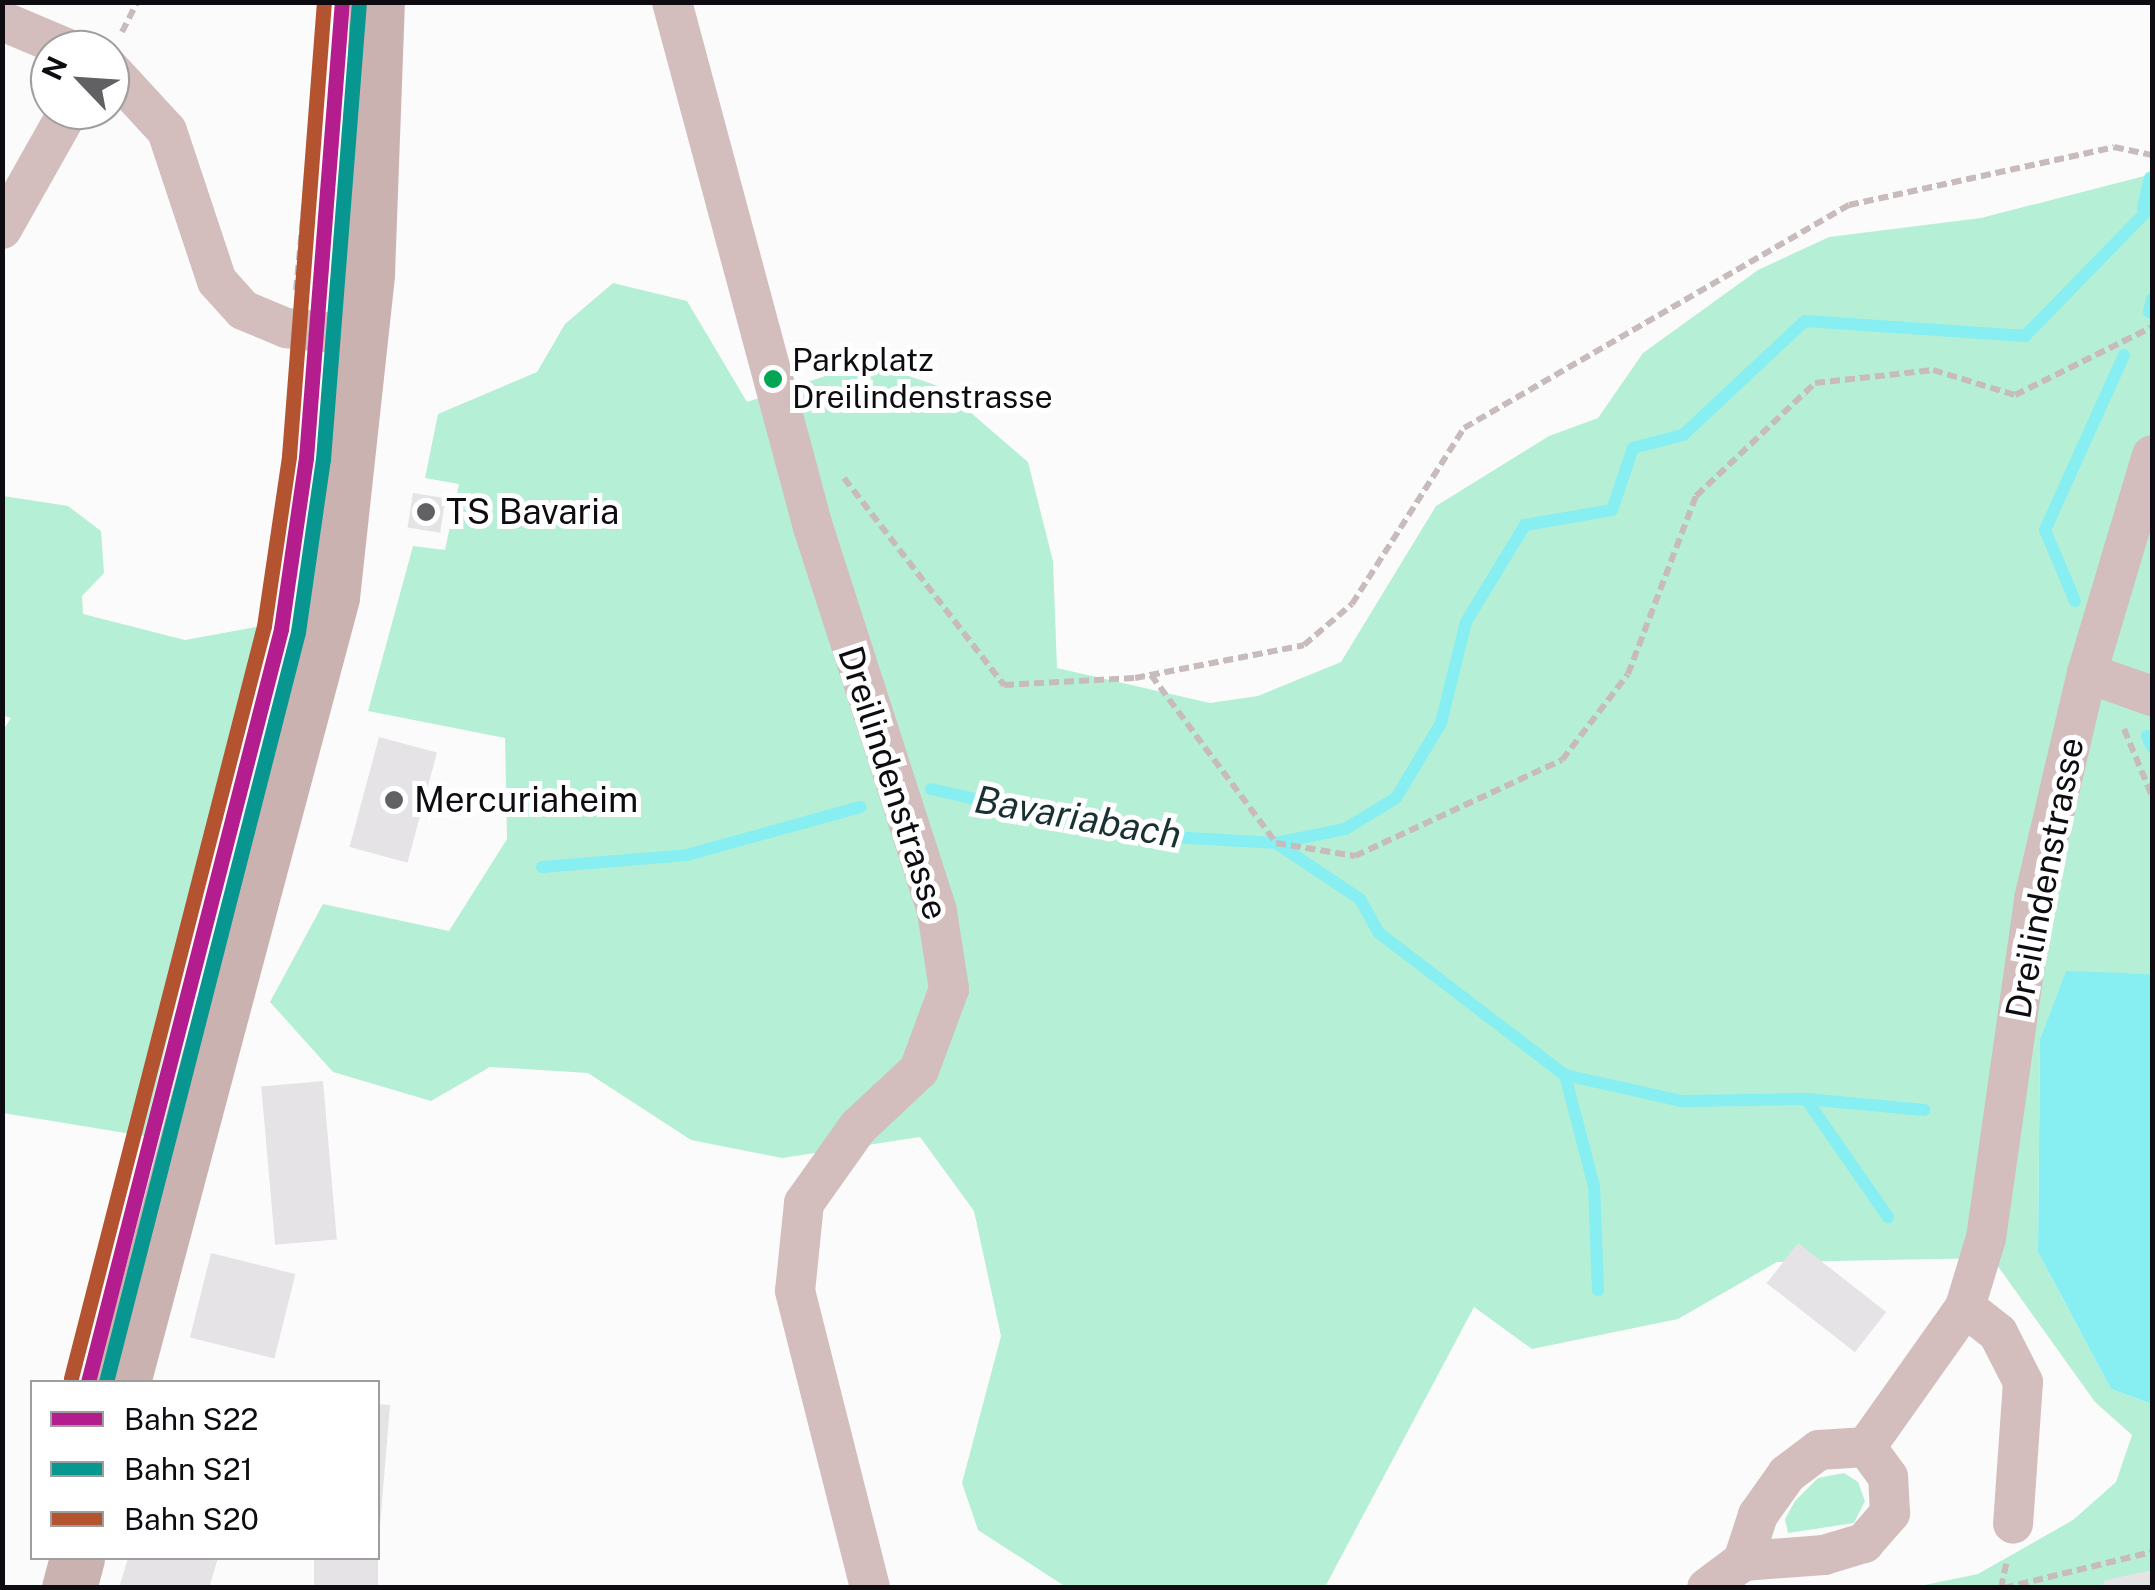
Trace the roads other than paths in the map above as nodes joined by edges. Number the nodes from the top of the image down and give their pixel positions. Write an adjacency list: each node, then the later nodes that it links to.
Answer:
1 (378, 2): 8 (main road)
2 (672, 2): 19 (street, Dreilindenstrasse)
3 (2, 20): 4 (street)
4 (30, 32)
5 (130, 91): 8 (street)
6 (58, 130): 7 (street)
7 (2, 228)
8 (362, 336): 13 (main road)
9 (2152, 455): 10 (street, Dreilindenstrasse)
10 (2087, 672): 11 (street); 12 (street, Dreilindenstrasse)
11 (2152, 696)
12 (1964, 1307): 14 (street, Dreilindenstrasse); 15 (street)
13 (124, 1380)
14 (1866, 1446): 17 (street); 17 (street)
15 (2013, 1524)
16 (76, 1560): 18 (main road)
17 (1743, 1561): 20 (street)
18 (69, 1588)
19 (870, 1588)
20 (1706, 1588)

